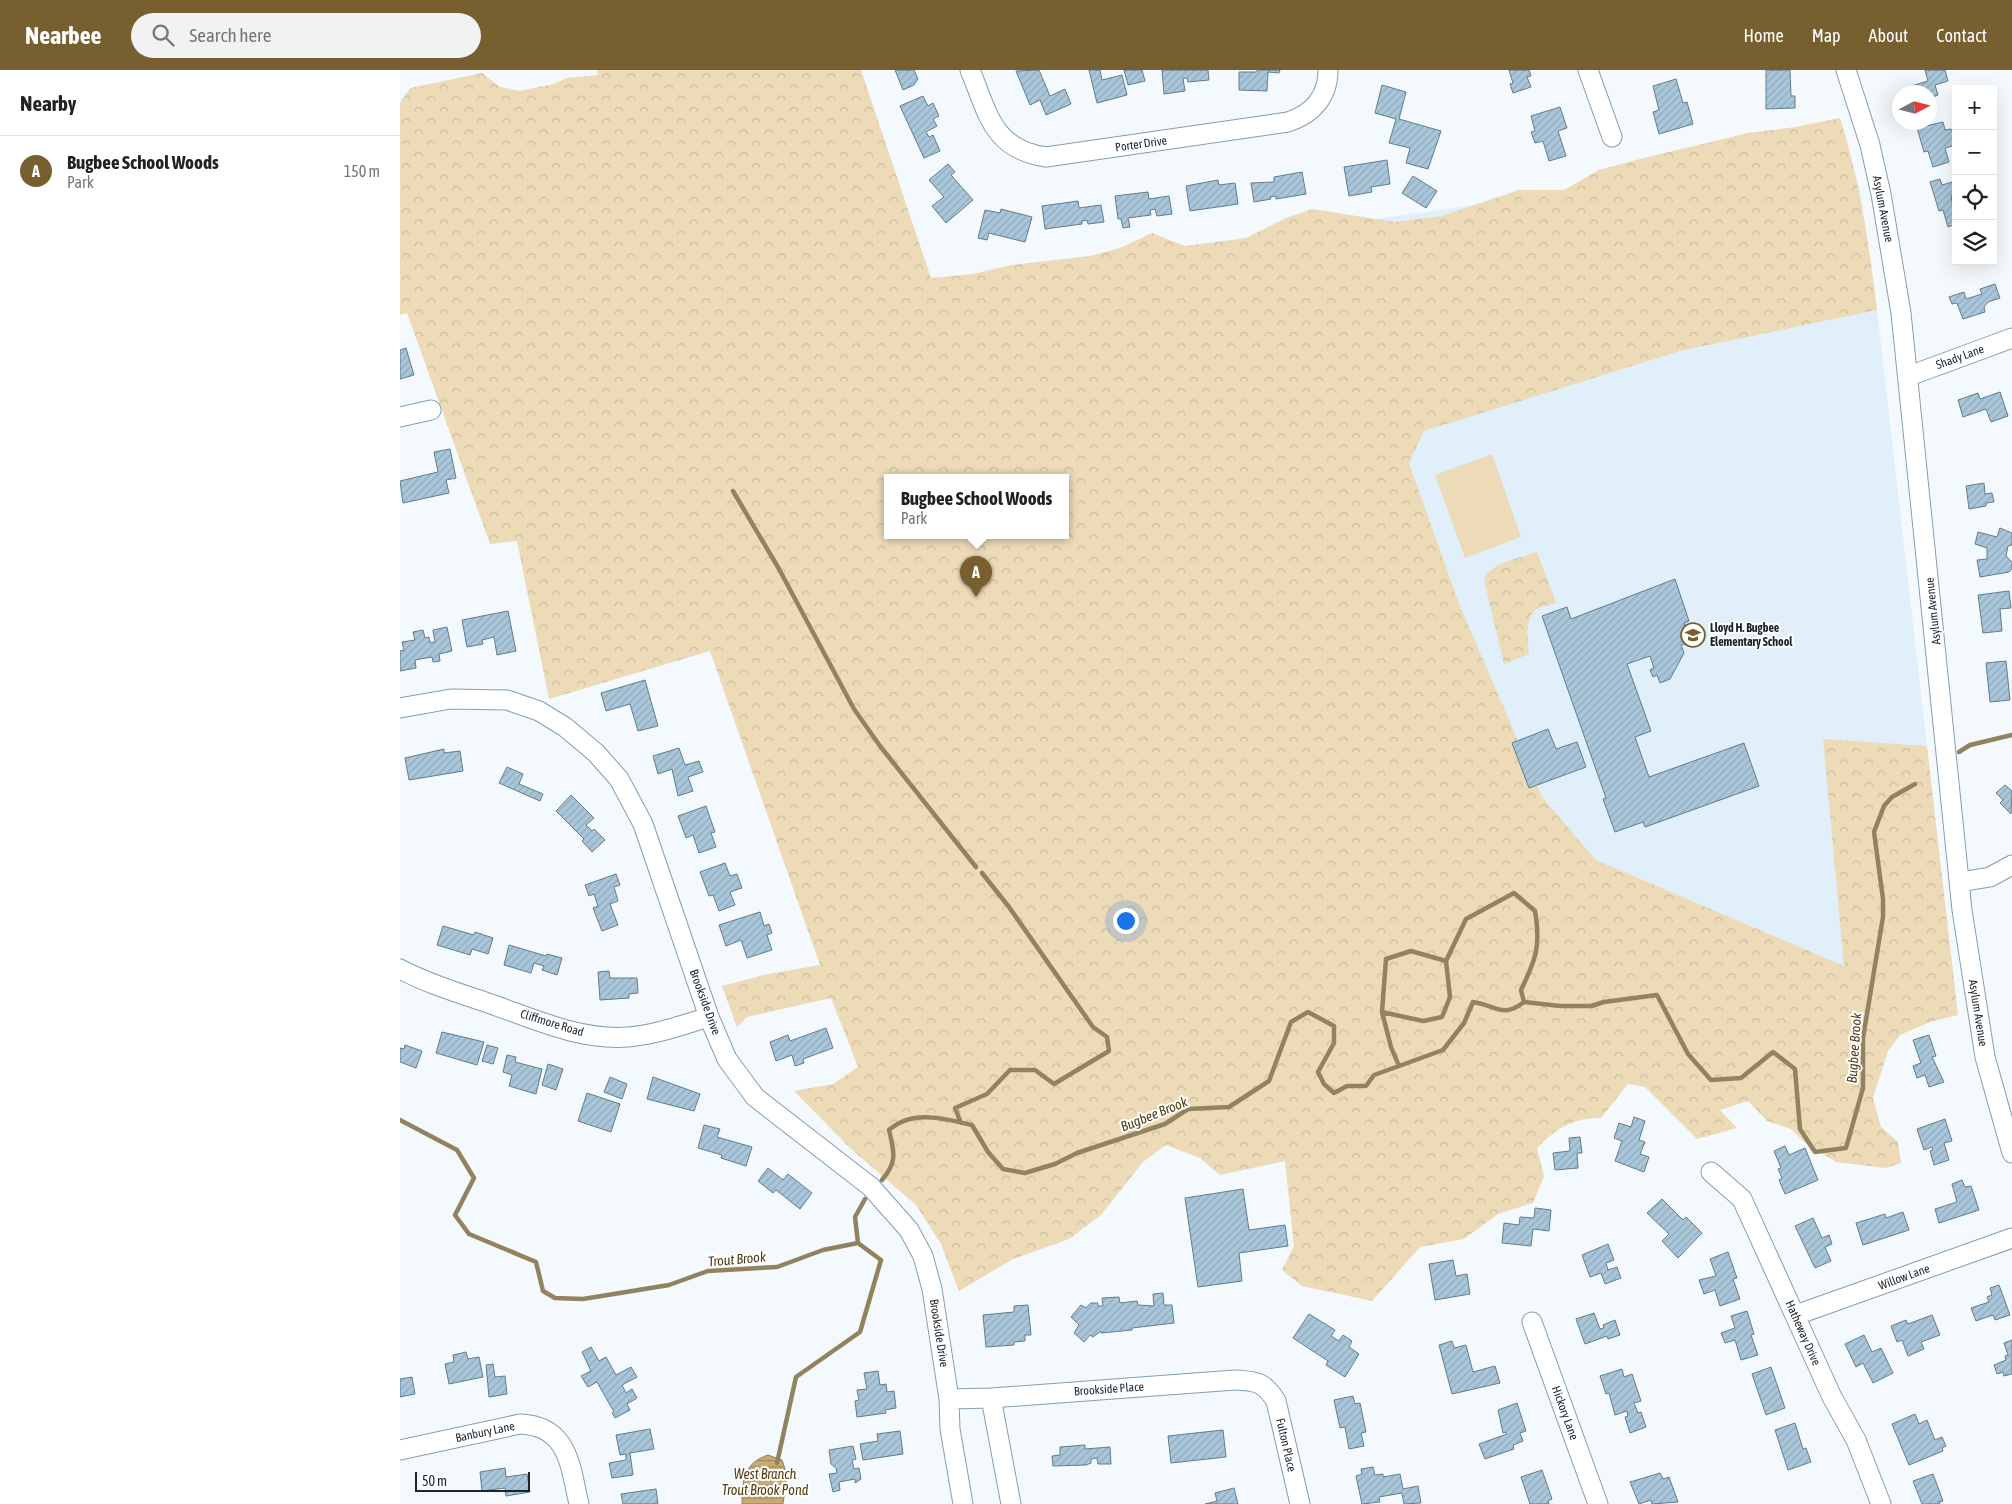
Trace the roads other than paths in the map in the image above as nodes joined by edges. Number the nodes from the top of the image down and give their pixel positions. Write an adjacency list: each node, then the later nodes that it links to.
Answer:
1 (970, 70): 2 (street, Porter Drive)
2 (1328, 70)
3 (1588, 70): 5 (street)
4 (1846, 70): 7 (street, Asylum Avenue)
5 (1612, 137)
6 (2012, 338): 7 (street, Shady Lane)
7 (1909, 376): 12 (street, Asylum Avenue)
8 (431, 410): 9 (street)
9 (400, 416)
10 (400, 708): 14 (street, Brookside Drive)
11 (2012, 865): 12 (street)
12 (1960, 882): 15 (street, Asylum Avenue)
13 (400, 969): 14 (street, Cliffmore Road)
14 (709, 1018): 22 (street, Brookside Drive)
15 (2012, 1153)
16 (1711, 1172): 18 (street, Hatheway Drive)
17 (2012, 1238): 18 (street, Willow Lane)
18 (1796, 1315): 29 (street, Hatheway Drive)
19 (1532, 1322): 28 (street, Hickory Lane)
20 (1267, 1387): 21 (street, Brookside Place); 27 (street, Fulton Place)
21 (991, 1398): 22 (street, Brookside Place); 26 (street)
22 (949, 1399): 25 (street, Brookside Drive)
23 (400, 1450): 24 (street, Banbury Lane)
24 (579, 1504)
25 (963, 1504)
26 (1011, 1504)
27 (1300, 1504)
28 (1598, 1504)
29 (1881, 1504)

